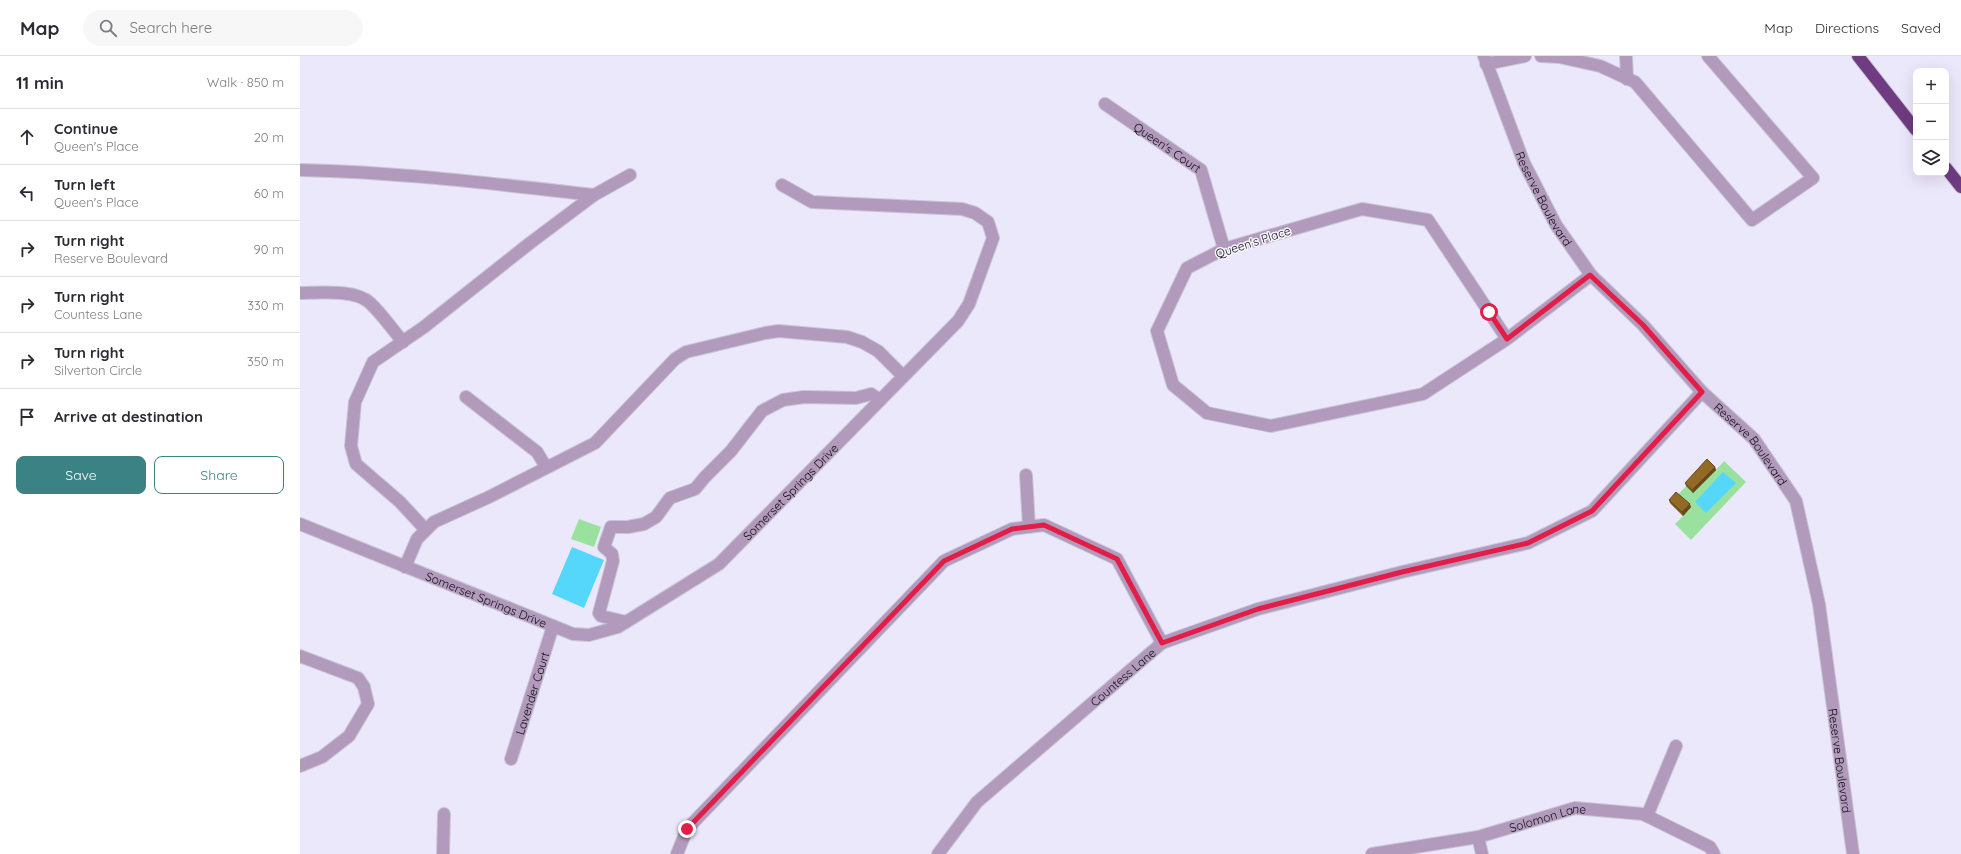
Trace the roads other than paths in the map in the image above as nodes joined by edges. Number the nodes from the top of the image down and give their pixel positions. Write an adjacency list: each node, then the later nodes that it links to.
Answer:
1 (1525, 56): 7 (street)
2 (1540, 56): 3 (street)
3 (1559, 56): 8 (street)
4 (1626, 56): 8 (street)
5 (1708, 56): 8 (street)
6 (1858, 56): 10 (highway)
7 (1485, 60): 18 (street, Reserve Boulevard)
8 (1627, 79)
9 (1105, 104): 17 (street, Queen's Court)
10 (1913, 126)
11 (300, 170): 16 (street)
12 (1949, 172): 15 (highway)
13 (630, 175): 16 (street)
14 (782, 185): 22 (street, Somerset Springs Drive)
15 (1961, 187)
16 (594, 195): 21 (street)
17 (1224, 249): 20 (street, Queen's Place); 20 (street, Queen's Place)
18 (1590, 275): 20 (street, Queen's Place); 23 (street, Reserve Boulevard)
19 (300, 293): 21 (street)
20 (1507, 339)
21 (403, 342): 30 (street)
22 (904, 376): 25 (street, Somerset Springs Drive); 26 (street)
23 (1702, 392): 34 (street, Countess Lane); 48 (street, Reserve Boulevard)
24 (466, 397): 26 (street)
25 (880, 400): 32 (street, Somerset Springs Drive); 32 (street)
26 (546, 467): 30 (street)
27 (1026, 475): 29 (street)
28 (300, 524): 31 (street, Somerset Springs Drive)
29 (1029, 527): 34 (street); 43 (street)
30 (425, 529): 31 (street)
31 (405, 567): 33 (street, Somerset Springs Drive)
32 (626, 622): 33 (street, Somerset Springs Drive)
33 (553, 626): 37 (street, Lavender Court)
34 (1162, 643): 44 (street, Countess Lane)
35 (300, 656): 38 (street)
36 (1676, 746): 40 (street)
37 (511, 759)
38 (300, 766)
39 (444, 814): 42 (street)
40 (1647, 816): 41 (street, Solomon Lane); 47 (street, Solomon Lane)
41 (1478, 837): 45 (street, Solomon Lane); 46 (street)
42 (443, 854)
43 (677, 854)
44 (938, 854)
45 (1372, 854)
46 (1482, 854)
47 (1714, 854)
48 (1853, 854)

